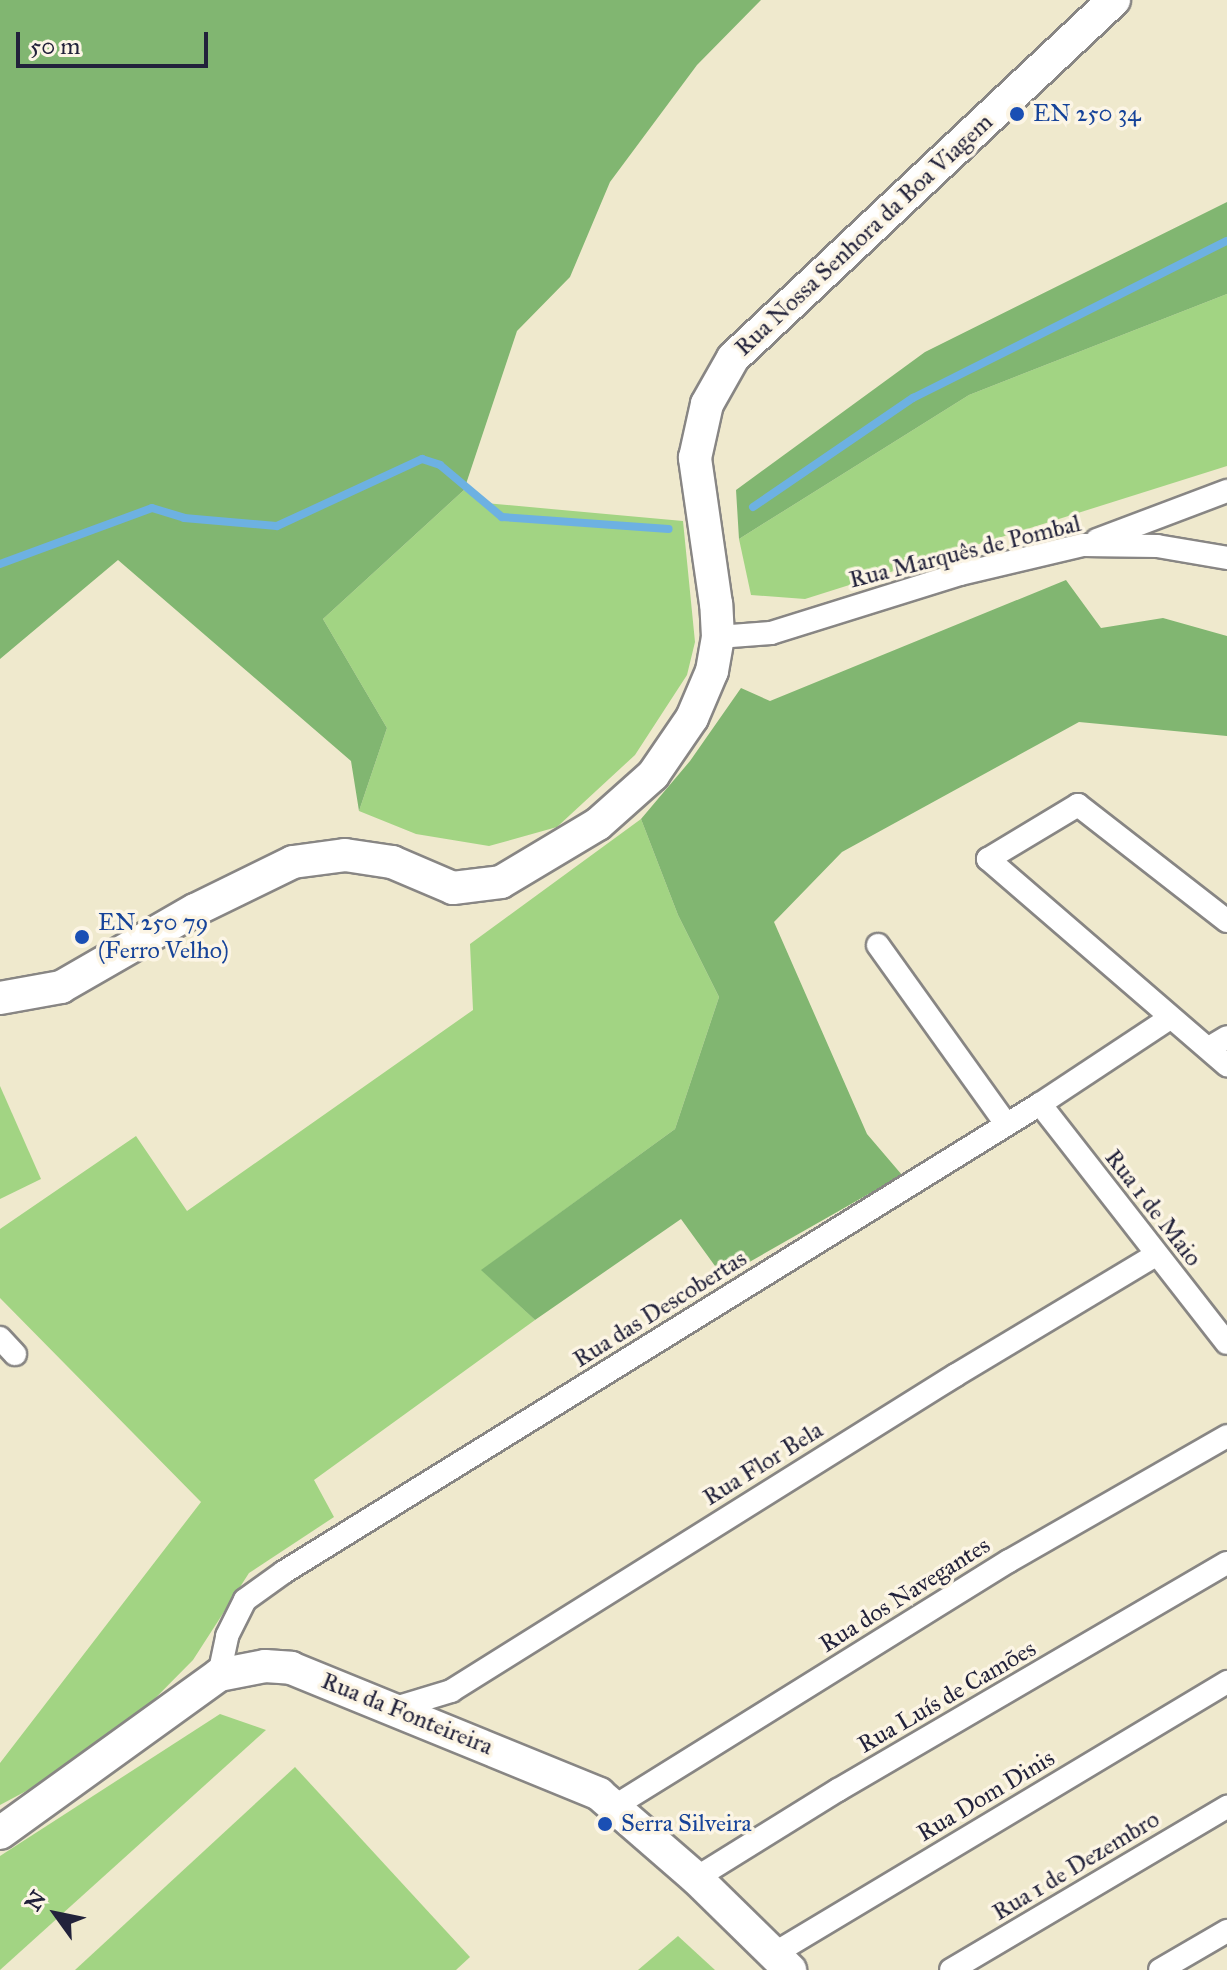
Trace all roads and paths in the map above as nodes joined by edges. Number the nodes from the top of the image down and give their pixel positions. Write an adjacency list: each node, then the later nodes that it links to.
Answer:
1 (1114, 0): 5 (main road, Rua Nossa Senhora da Boa Viagem)
2 (1227, 491): 3 (street)
3 (1083, 545): 4 (street, Rua Marquês de Pombal); 5 (street, Rua Marquês de Pombal)
4 (1227, 558)
5 (718, 637): 8 (main road, Rua Nossa Senhora da Boa Viagem)
6 (1227, 921): 9 (street)
7 (878, 945): 13 (street)
8 (0, 998)
9 (1170, 1018): 10 (street); 12 (street, Rua das Descobertas)
10 (1218, 1042): 11 (street)
11 (1227, 1065)
12 (1040, 1104): 13 (street, Rua das Descobertas); 14 (street, Rua 1 de Maio)
13 (1006, 1124): 18 (street, Rua das Descobertas)
14 (1156, 1255): 15 (street, Rua 1 de Maio); 20 (street, Rua Flor Bela)
15 (1227, 1343)
16 (1227, 1436): 21 (street, Rua dos Navegantes)
17 (1227, 1563): 24 (street, Rua Luís de Camões)
18 (219, 1675): 20 (main road, Rua da Fonteireira); 23 (main road, Rua da Fonteireira)
19 (1227, 1682): 26 (street, Rua Dom Dinis)
20 (395, 1708): 21 (main road, Rua da Fonteireira)
21 (615, 1806): 24 (main road, Rua da Fonteireira)
22 (1227, 1807): 27 (street, Rua 1 de Dezembro)
23 (0, 1833)
24 (696, 1878): 26 (main road, Rua da Fonteireira)
25 (1227, 1931): 28 (street)
26 (781, 1962)
27 (951, 1970)
28 (1160, 1970)

